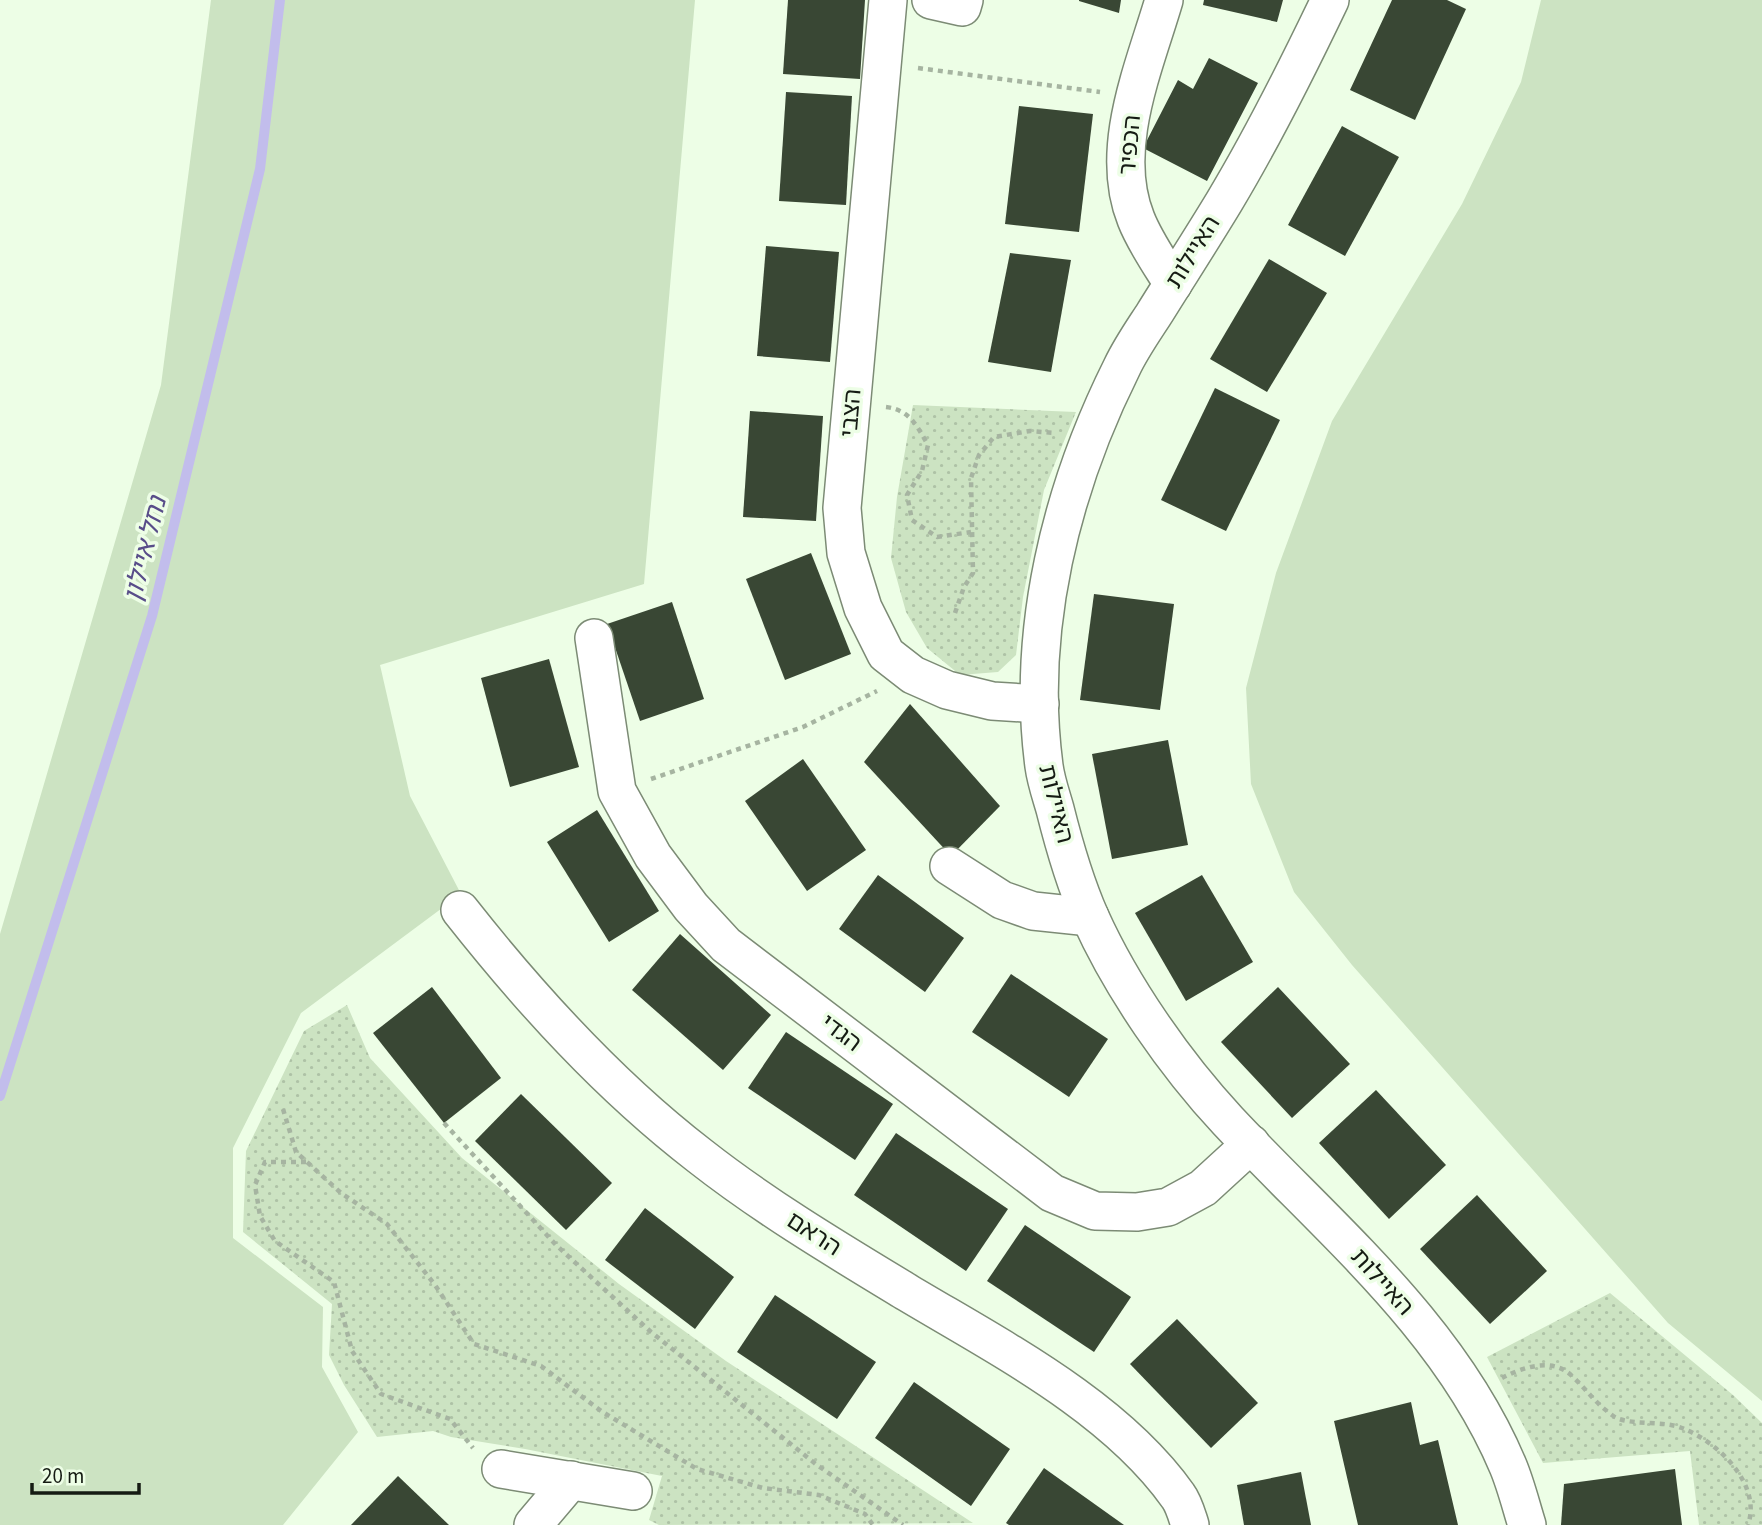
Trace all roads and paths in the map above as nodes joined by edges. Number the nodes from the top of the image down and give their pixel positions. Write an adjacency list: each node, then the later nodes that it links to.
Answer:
1 (888, 0): 6 (street, הצבי)
2 (931, 0): 3 (street)
3 (964, 0)
4 (1164, 0): 7 (street, הכפיר)
5 (1330, 0): 8 (street, האיילות)
6 (882, 63): 7 (path); 9 (street, הצבי)
7 (1136, 97): 8 (street, הכפיר)
8 (1173, 284): 10 (street, האיילות)
9 (852, 404): 11 (path); 14 (street, הצבי)
10 (1091, 435): 11 (path); 15 (street, האיילות)
11 (971, 531): 12 (path)
12 (955, 612)
13 (594, 638): 16 (street, הגדי)
14 (913, 675): 15 (street, הצבי); 16 (path)
15 (1040, 704): 19 (street, האיילות)
16 (617, 791): 22 (street, הגדי)
17 (949, 866): 19 (street)
18 (460, 910): 31 (street, הראם)
19 (1090, 917): 22 (street, האיילות)
20 (283, 1109): 23 (path)
21 (444, 1123): 30 (path)
22 (1251, 1144): 24 (street, האיילות)
23 (307, 1162): 25 (path); 29 (path)
24 (1470, 1394): 32 (street, האיילות); 33 (path)
25 (501, 1469): 26 (street)
26 (571, 1480): 27 (street); 28 (street)
27 (633, 1491)
28 (533, 1525)
29 (873, 1525)
30 (903, 1525)
31 (1190, 1525)
32 (1527, 1525)
33 (1748, 1525)

